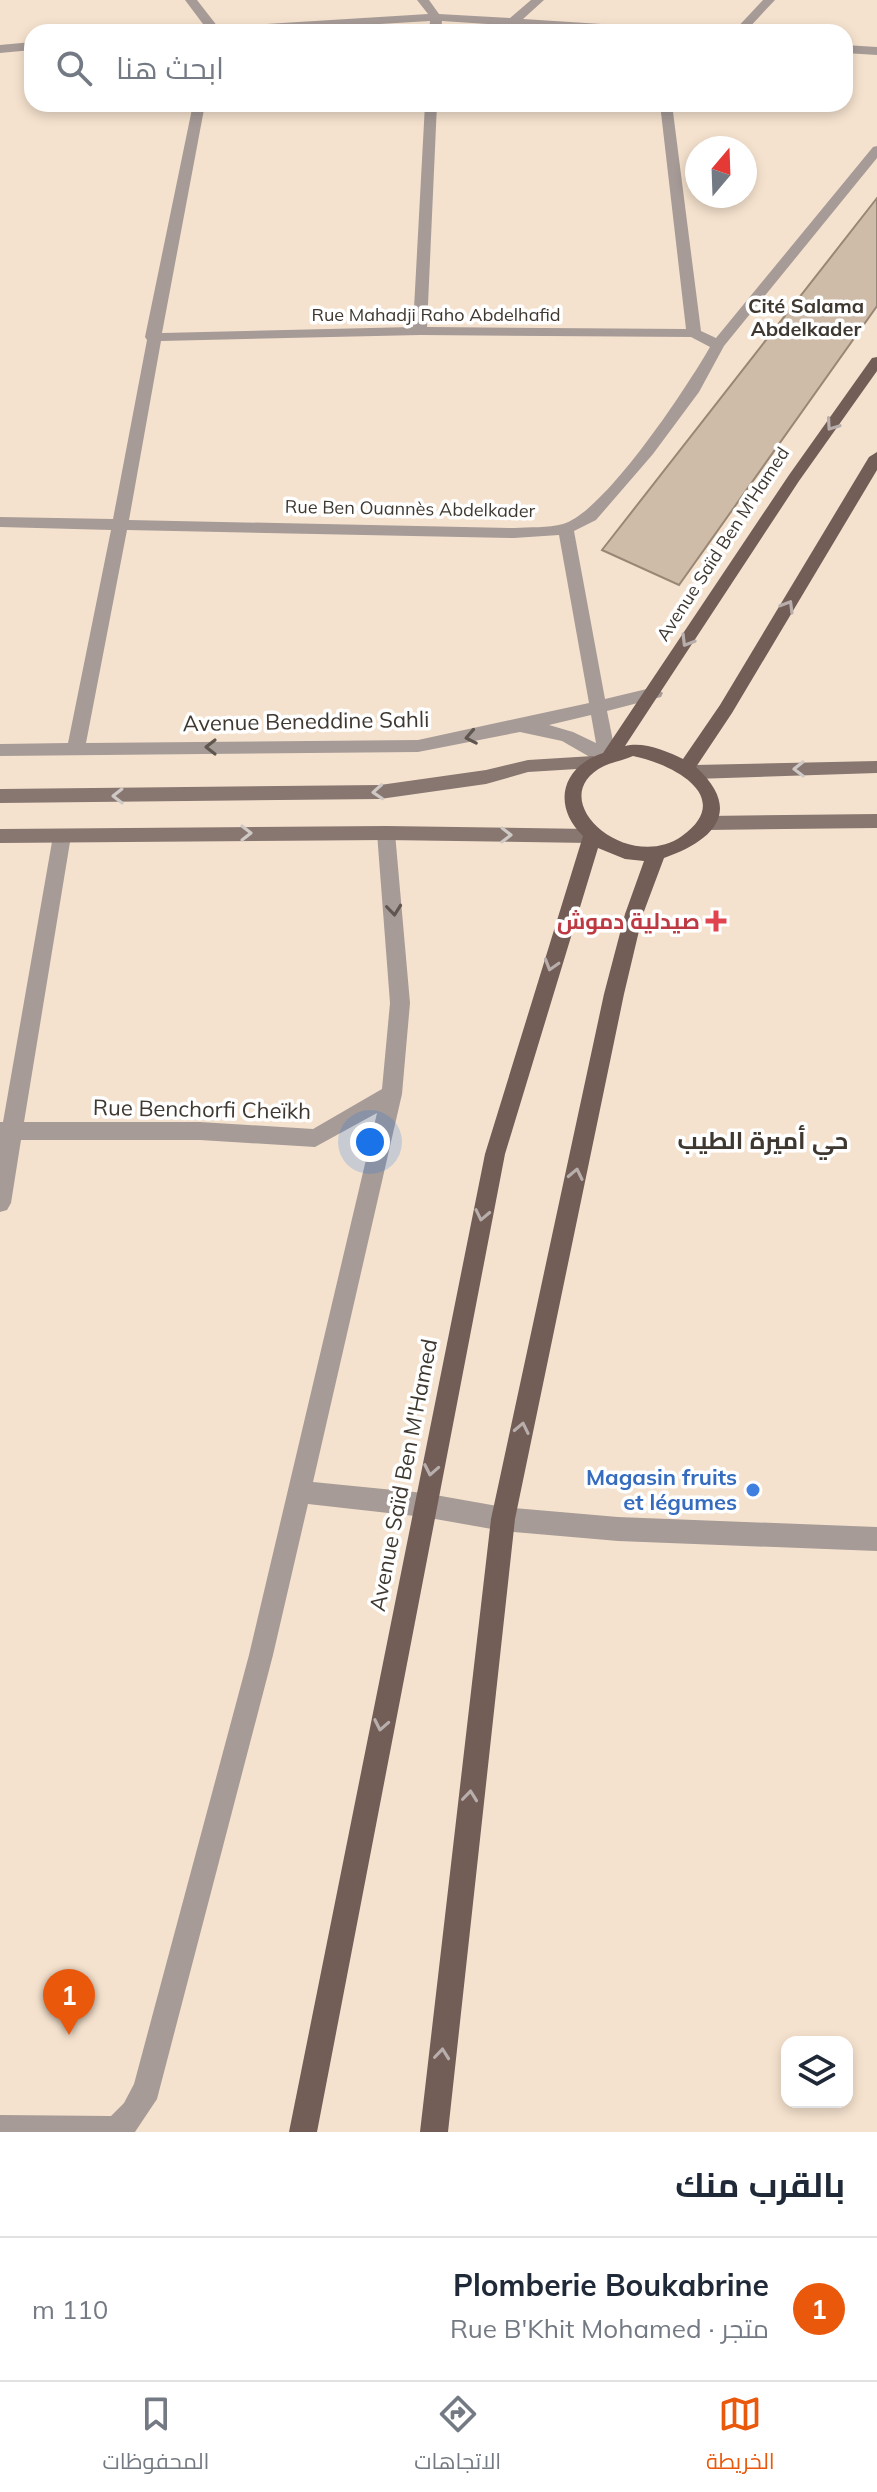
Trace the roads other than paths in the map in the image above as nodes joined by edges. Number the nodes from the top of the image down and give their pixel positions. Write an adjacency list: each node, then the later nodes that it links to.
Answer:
1 (191, 0): 7 (street)
2 (423, 0): 5 (street)
3 (538, 0): 6 (street)
4 (769, 0): 11 (street)
5 (436, 17): 6 (street); 8 (street); 9 (street)
6 (515, 20): 10 (street)
7 (209, 24)
8 (325, 24)
9 (436, 24)
10 (562, 24)
11 (746, 24)
12 (24, 47): 13 (street)
13 (0, 49)
14 (853, 50): 15 (street)
15 (877, 51)
16 (197, 112): 22 (street)
17 (431, 112): 20 (street)
18 (667, 112): 21 (street)
19 (877, 150): 23 (street, Rue Ben Ouannès Abdelkader)
20 (420, 331): 21 (street, Rue Mahadji Raho Abdelhafid); 22 (street, Rue Mahadji Raho Abdelhafid)
21 (694, 333): 23 (street, Rue Mahadji Raho Abdelhafid)
22 (152, 337): 27 (street)
23 (718, 345): 28 (street, Rue Ben Ouannès Abdelkader)
24 (877, 361): 29 (main road, Avenue Saïd Ben M'Hamed, one-way to 29)
25 (877, 457): 36 (main road, one-way to 25)
26 (0, 522): 27 (street, Rue Ben Ouannès Abdelkader)
27 (123, 524): 28 (street, Rue Ben Ouannès Abdelkader); 32 (street)
28 (566, 529): 30 (street)
29 (655, 693): 30 (street, Avenue Beneddine Sahli); 34 (main road, Avenue Saïd Ben M'Hamed)
30 (596, 705): 31 (street, Avenue Beneddine Sahli); 34 (street)
31 (517, 727): 32 (street, Avenue Beneddine Sahli, one-way to 32); 34 (street)
32 (76, 748): 33 (street, Avenue Beneddine Sahli)
33 (0, 750)
34 (603, 757): 36 (main road); 37 (street, one-way to 37); 43 (main road)
35 (877, 767): 36 (street, one-way to 36)
36 (691, 770): 39 (main road)
37 (0, 796)
38 (877, 821): 39 (street)
39 (707, 823): 44 (main road)
40 (386, 833): 42 (street, one-way to 40); 43 (street, one-way to 43); 45 (street, one-way to 45)
41 (0, 836): 42 (street)
42 (62, 836): 46 (street)
43 (591, 837): 44 (main road); 49 (main road, Avenue Saïd Ben M'Hamed, one-way to 49)
44 (656, 854): 50 (main road, one-way to 44)
45 (392, 1094): 46 (street, Rue Benchorfi Cheïkh); 48 (street)
46 (6, 1131): 47 (street)
47 (0, 1203)
48 (299, 1492): 49 (street); 52 (street)
49 (424, 1505): 50 (street); 53 (main road, Avenue Saïd Ben M'Hamed, one-way to 53)
50 (503, 1519): 51 (street); 54 (main road, one-way to 50)
51 (877, 1539)
52 (0, 2129)
53 (303, 2132)
54 (434, 2132)

